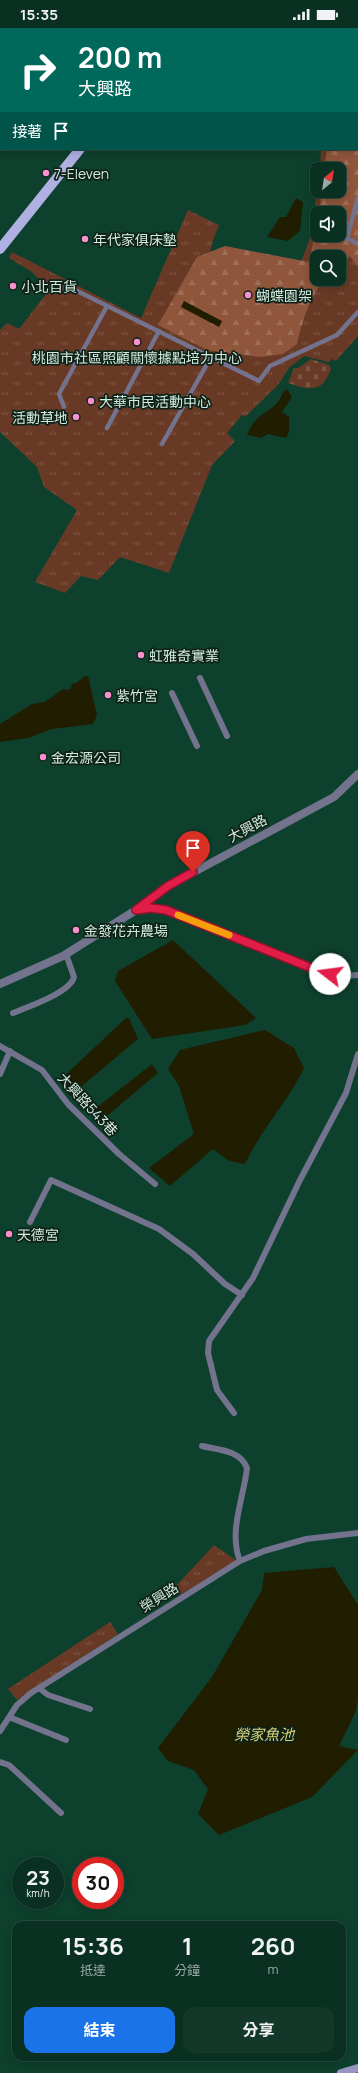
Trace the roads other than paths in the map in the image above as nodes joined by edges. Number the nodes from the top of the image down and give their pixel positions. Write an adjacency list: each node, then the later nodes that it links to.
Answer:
1 (79, 150): 4 (main road)
2 (358, 197): 3 (street)
3 (358, 244)
4 (0, 249)
5 (67, 286): 6 (street)
6 (107, 306): 8 (street); 10 (street)
7 (358, 312): 9 (street)
8 (159, 331): 9 (street); 11 (street)
9 (211, 357): 12 (street)
10 (64, 407)
11 (107, 428)
12 (162, 444)
13 (200, 678): 15 (street)
14 (172, 693): 16 (street)
15 (227, 736)
16 (197, 746)
17 (358, 774): 18 (street, 大興路)
18 (136, 910): 19 (street, 大興路); 20 (street)
19 (66, 954): 21 (street, 大興路); 22 (street)
20 (358, 976)
21 (0, 984)
22 (13, 1013)
23 (0, 1046): 24 (street, 大興路543巷)
24 (10, 1051): 26 (street); 27 (street, 大興路543巷)
25 (358, 1054): 29 (street)
26 (0, 1074)
27 (155, 1184)
28 (30, 1222): 29 (street)
29 (242, 1295): 30 (street)
30 (234, 1413)
31 (202, 1446): 33 (street)
32 (358, 1533): 33 (street, 榮興路)
33 (240, 1561): 34 (street, 榮興路)
34 (39, 1688): 35 (street); 36 (street, 榮興路)
35 (90, 1709)
36 (9, 1717): 37 (street, 榮興路); 38 (street)
37 (0, 1731)
38 (66, 1740)
39 (0, 1762): 40 (street)
40 (61, 1813)
41 (358, 2068): 42 (main road)
42 (341, 2073)

